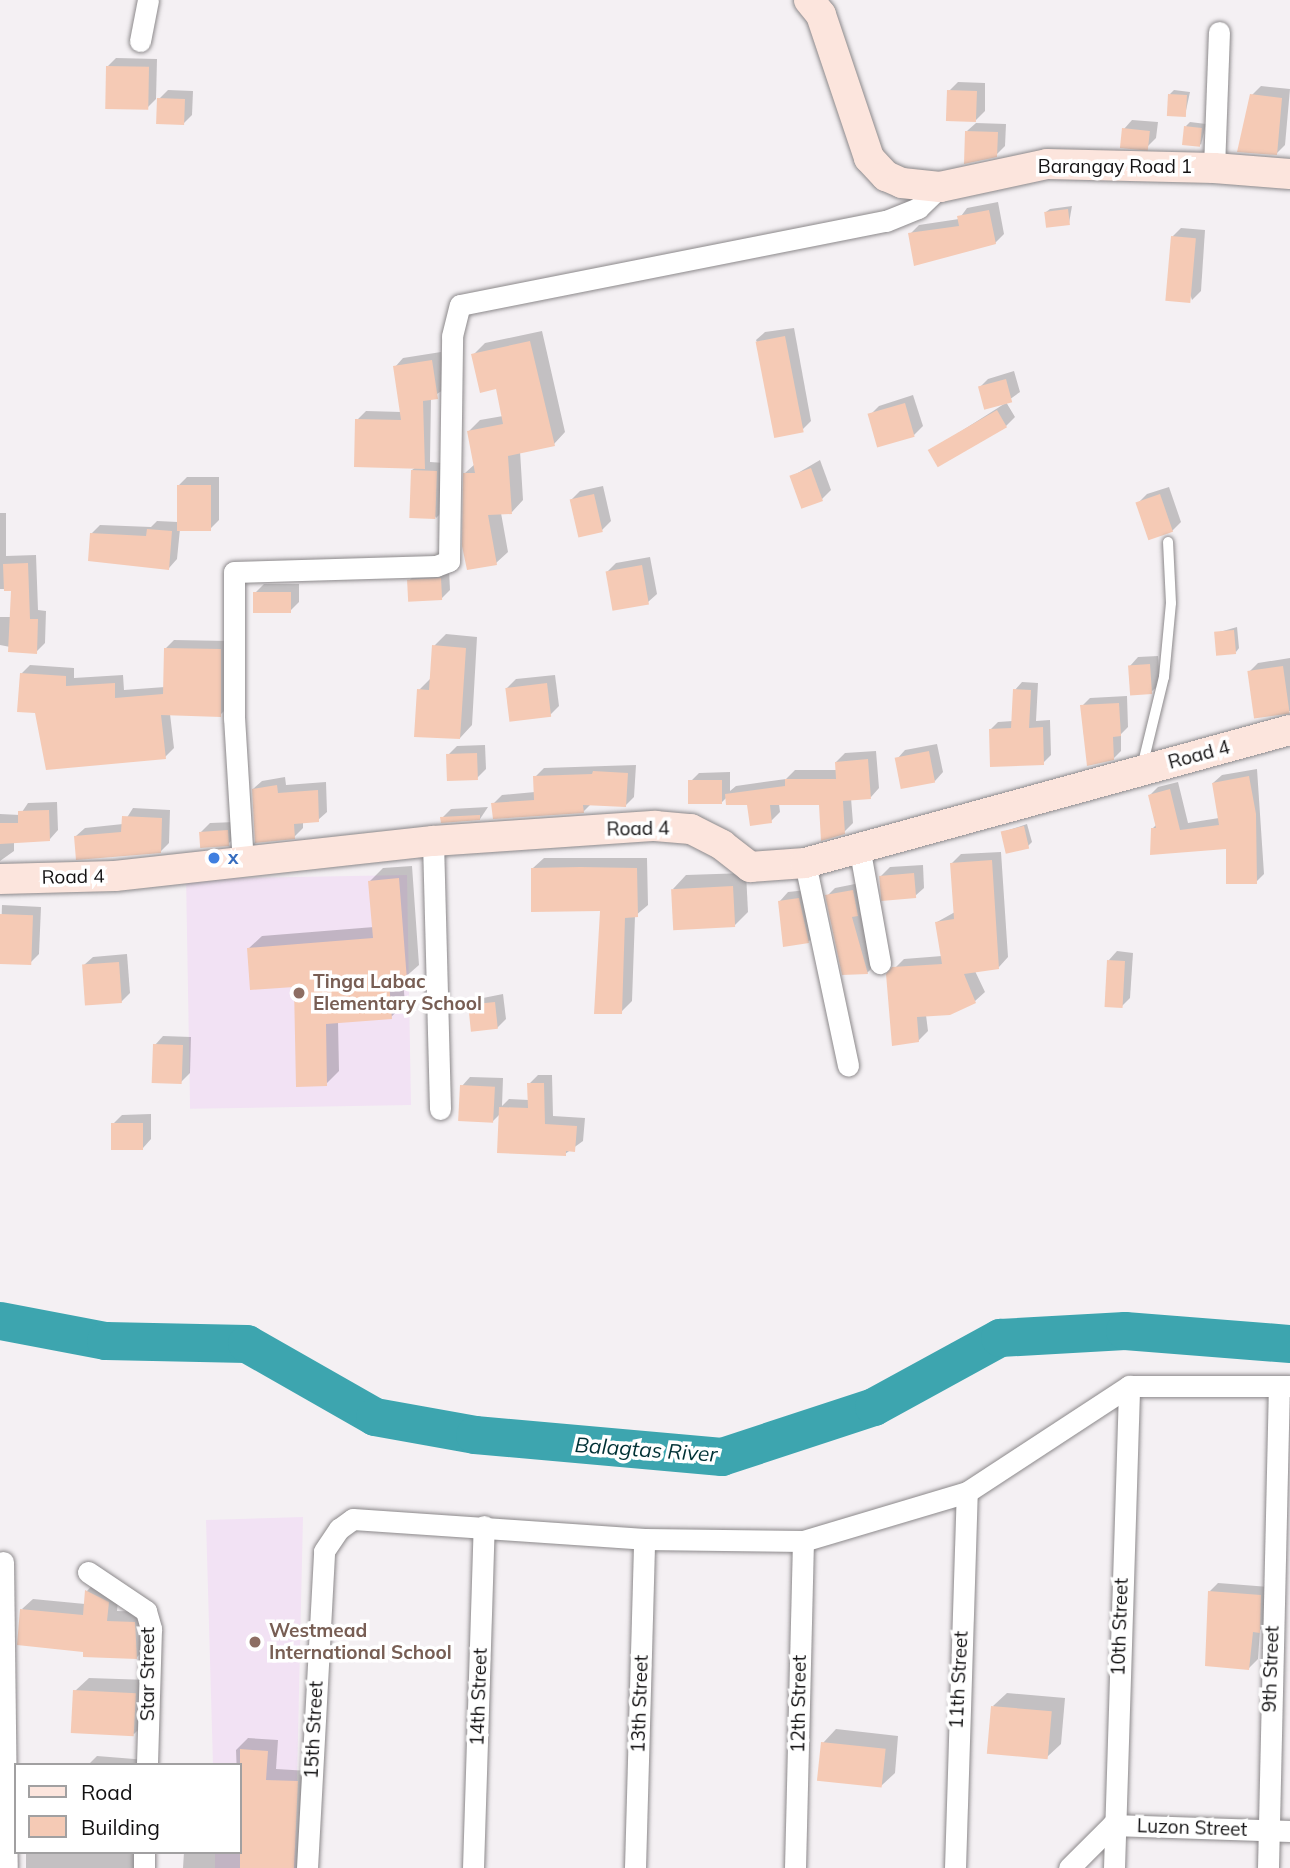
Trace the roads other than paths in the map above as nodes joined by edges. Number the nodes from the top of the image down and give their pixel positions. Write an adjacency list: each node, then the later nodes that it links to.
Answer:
1 (148, 0): 4 (street)
2 (809, 0): 7 (street, Barangay Road 1)
3 (1219, 33): 5 (street)
4 (140, 41)
5 (1214, 168): 6 (street, Barangay Road 1); 7 (street, Barangay Road 1)
6 (1290, 174)
7 (940, 187): 14 (street)
8 (1168, 542): 10 (lane)
9 (1290, 730): 10 (street, Road 4)
10 (1141, 770): 12 (street, Road 4)
11 (433, 841): 13 (street, Road 4); 14 (street, Road 4); 18 (street)
12 (859, 846): 13 (street, Road 4); 16 (street)
13 (805, 863): 17 (street)
14 (243, 864): 15 (street, Road 4)
15 (0, 879)
16 (880, 963)
17 (848, 1065)
18 (440, 1110)
19 (1129, 1386): 20 (street); 21 (street); 28 (street, 10th Street)
20 (1285, 1386): 29 (street, 9th Street)
21 (967, 1492): 24 (street); 36 (street, 11th Street)
22 (484, 1526): 23 (street); 32 (street, 15th Street); 33 (street, 14th Street)
23 (644, 1539): 24 (street); 34 (street, 13th Street)
24 (803, 1541): 35 (street, 12th Street)
25 (3, 1562): 31 (street)
26 (88, 1572): 27 (street, Star Street)
27 (147, 1763)
28 (1112, 1825): 29 (street, Luzon Street); 37 (street, Luzon Street); 38 (street, 10th Street)
29 (1266, 1830): 30 (street, Luzon Street); 39 (street, 9th Street)
30 (1290, 1831)
31 (7, 1868)
32 (307, 1868)
33 (473, 1868)
34 (635, 1868)
35 (795, 1868)
36 (955, 1868)
37 (1069, 1868)
38 (1114, 1868)
39 (1268, 1868)

